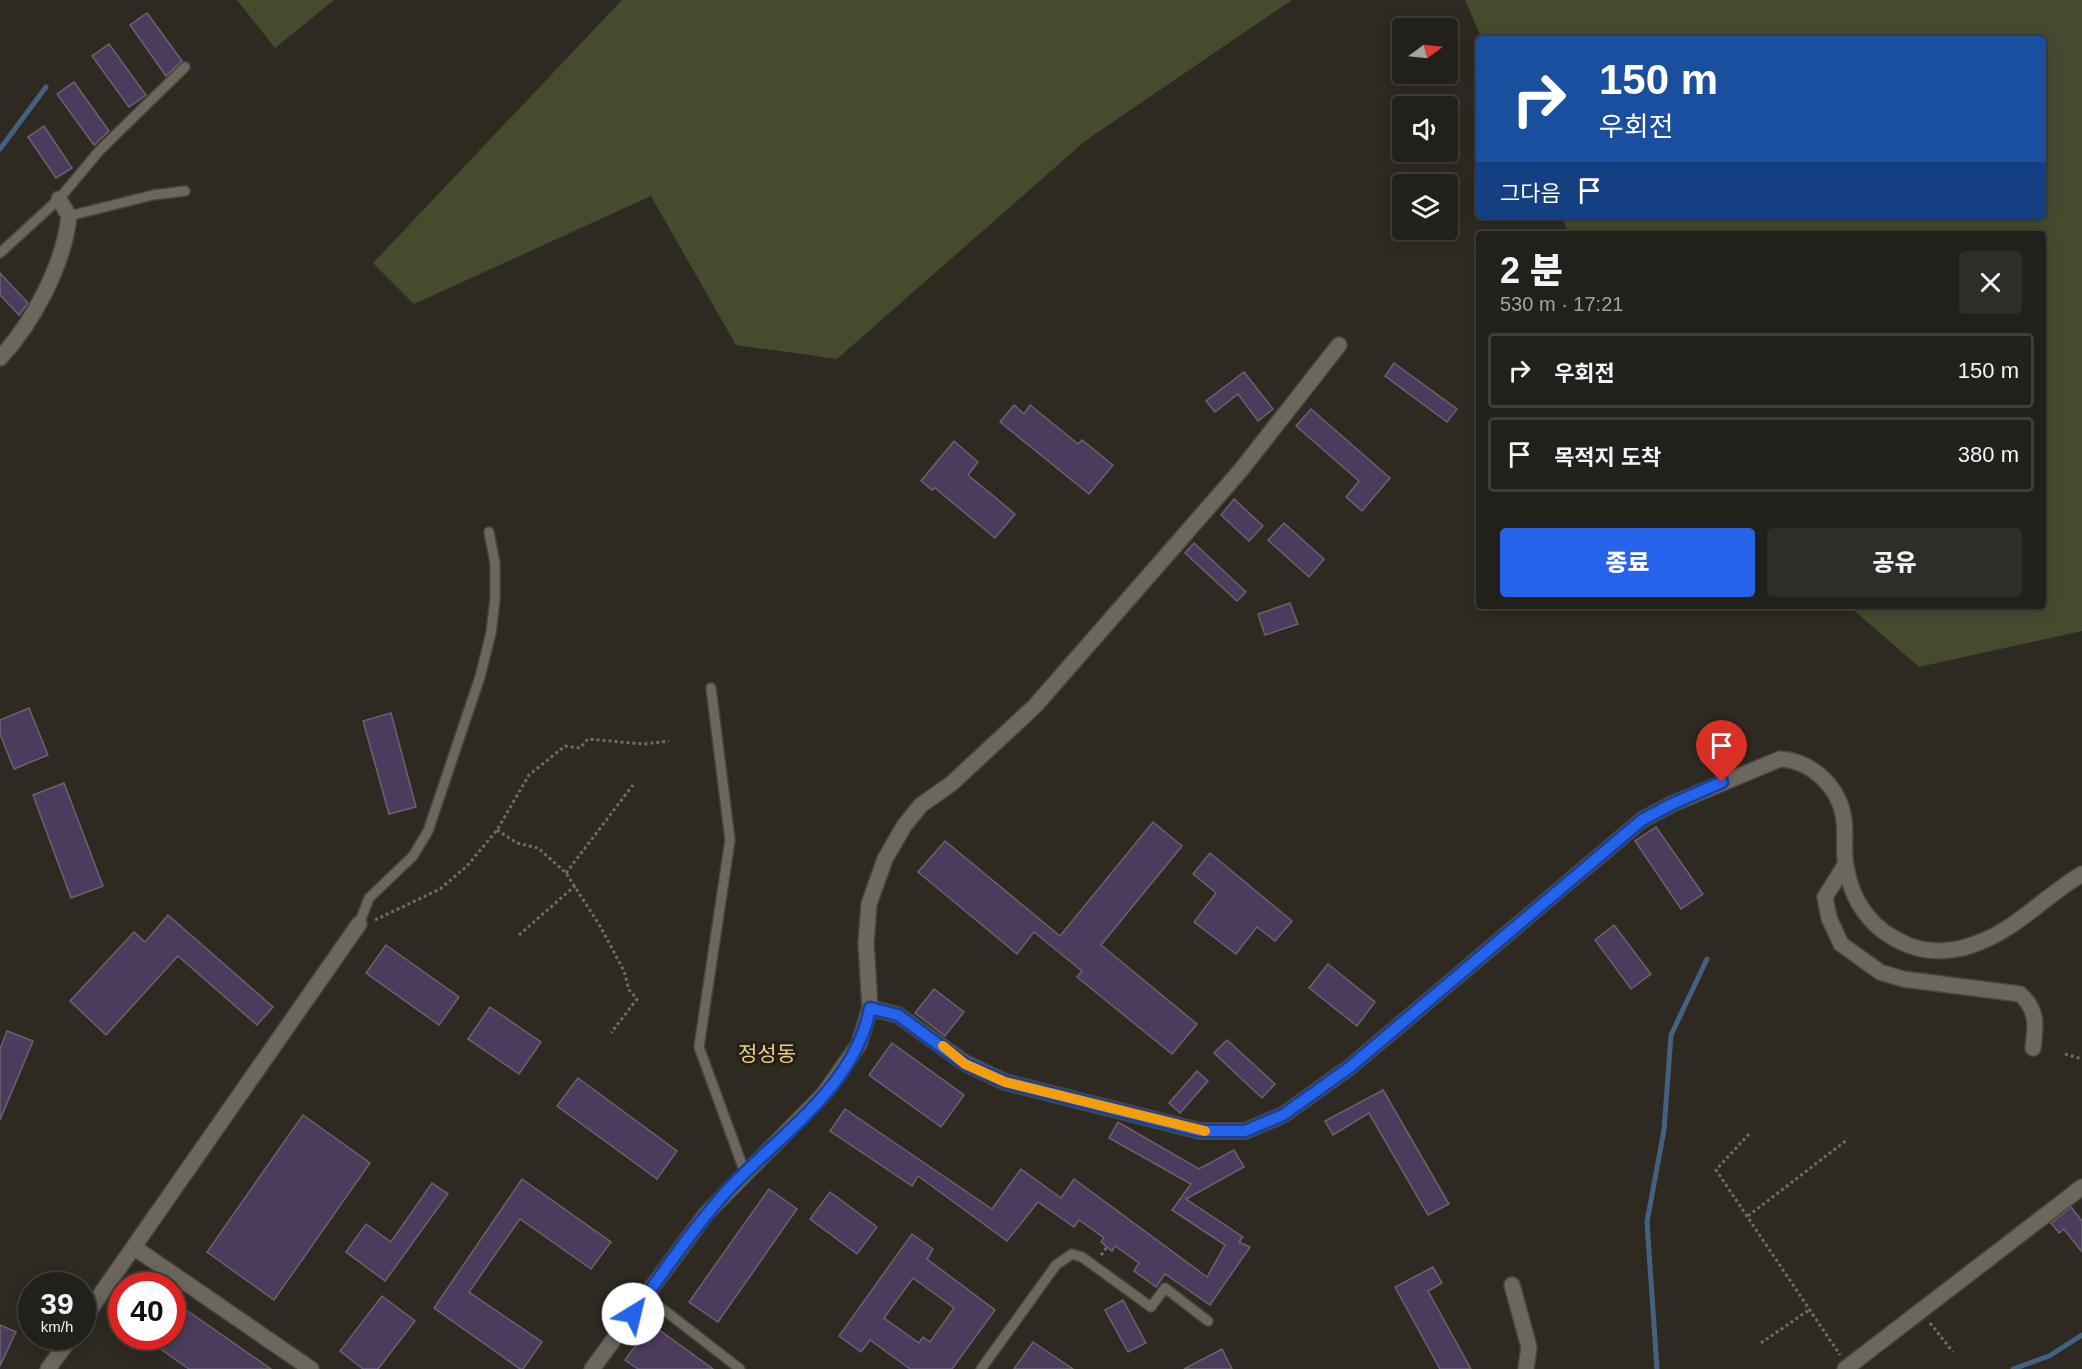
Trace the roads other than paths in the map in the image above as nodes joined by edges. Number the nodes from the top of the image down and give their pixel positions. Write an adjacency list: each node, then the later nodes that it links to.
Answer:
1 (185, 67): 3 (lane)
2 (185, 191): 4 (lane)
3 (59, 199): 4 (street); 5 (lane)
4 (69, 216): 7 (street)
5 (0, 253)
6 (1340, 345): 13 (street)
7 (0, 358)
8 (489, 532): 12 (lane)
9 (711, 688): 15 (lane)
10 (1845, 865): 11 (street); 13 (street); 14 (street)
11 (2082, 874)
12 (359, 924): 17 (street)
13 (870, 1008): 15 (street)
14 (2033, 1048)
15 (745, 1173): 19 (street)
16 (2082, 1187): 23 (street)
17 (135, 1248): 20 (street); 25 (street)
18 (1512, 1285): 29 (street)
19 (646, 1296): 26 (street); 27 (lane)
20 (96, 1302)
21 (1209, 1321): 28 (lane)
22 (62, 1350): 24 (street)
23 (1847, 1368)
24 (48, 1369)
25 (311, 1369)
26 (592, 1369)
27 (740, 1369)
28 (981, 1369)
29 (1526, 1369)

